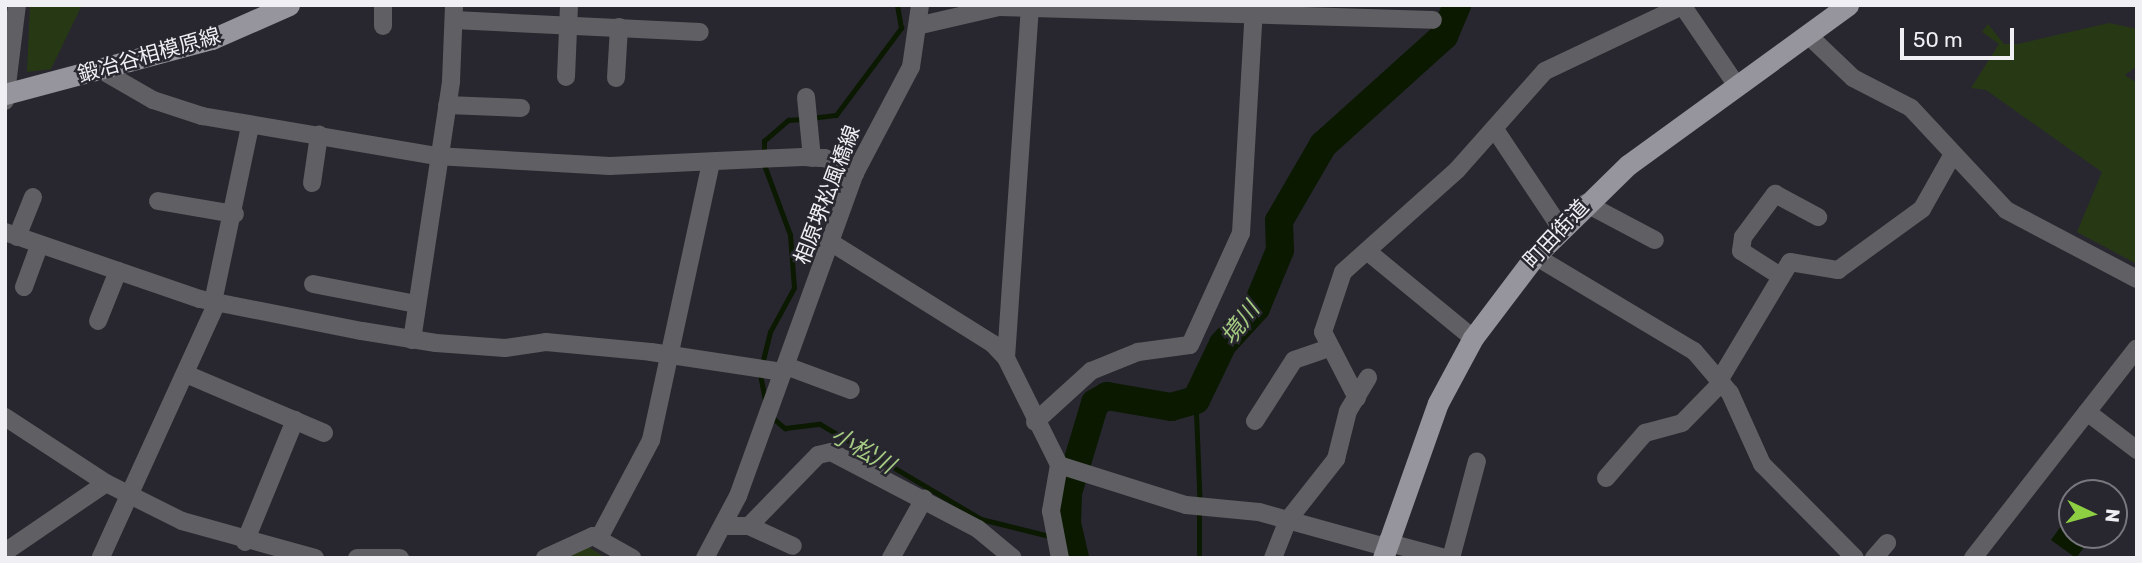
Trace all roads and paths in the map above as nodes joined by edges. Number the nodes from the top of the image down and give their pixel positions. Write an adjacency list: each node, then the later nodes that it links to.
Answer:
1 (17, 5): 22 (street)
2 (289, 5): 9 (main road, 鍛冶谷相模原線)
3 (383, 5): 14 (street)
4 (920, 5): 13 (street, 相原堺松風橋線)
5 (1848, 5): 17 (main road, 町田街道)
6 (1682, 6): 21 (street); 27 (street)
7 (1030, 8): 8 (street); 13 (street); 60 (street)
8 (1253, 10): 12 (street); 71 (street)
9 (258, 13): 18 (main road, 鍛冶谷相模原線)
10 (454, 13): 11 (street); 24 (street)
11 (568, 14): 15 (street); 19 (street)
12 (1433, 20)
13 (921, 25): 33 (street, 相原堺松風橋線)
14 (383, 26)
15 (619, 27): 16 (street); 20 (street)
16 (700, 32)
17 (1808, 34): 21 (main road, 町田街道); 29 (street)
18 (102, 70): 22 (main road, 鍛冶谷相模原線); 26 (street)
19 (566, 77)
20 (616, 78)
21 (1737, 86): 37 (main road, 町田街道)
22 (6, 96)
23 (806, 97): 31 (street)
24 (447, 105): 25 (street); 30 (street)
25 (521, 108)
26 (250, 127): 28 (street); 38 (street)
27 (1496, 131): 40 (street); 45 (street)
28 (319, 135): 30 (street); 34 (street)
29 (1953, 154): 48 (street); 49 (street)
30 (436, 156): 32 (street); 53 (street)
31 (812, 158): 32 (street); 33 (street)
32 (710, 166): 59 (street)
33 (855, 173): 43 (street, 相原堺松風橋線)
34 (312, 183)
35 (33, 197): 41 (street)
36 (158, 201): 38 (street)
37 (1585, 203): 40 (main road, 町田街道); 42 (street)
38 (235, 214): 52 (street)
39 (1818, 217): 48 (street)
40 (1560, 227): 46 (main road, 町田街道)
41 (11, 234): 44 (street)
42 (1655, 240)
43 (832, 243): 60 (street); 61 (street, 相原堺松風橋線)
44 (39, 246): 47 (street); 51 (street)
45 (1367, 251): 55 (street); 57 (street)
46 (1535, 256): 55 (main road, 町田街道); 64 (street)
47 (118, 271): 52 (street); 54 (street)
48 (1780, 276): 64 (street)
49 (2137, 279)
50 (313, 284): 53 (street)
51 (24, 287)
52 (215, 303): 56 (street); 62 (street)
53 (416, 304): 56 (street)
54 (98, 321)
55 (1473, 338): 88 (main road, 町田街道)
56 (412, 340): 59 (street)
57 (1329, 348): 66 (street); 70 (street)
58 (2137, 348): 67 (street)
59 (670, 356): 61 (street); 83 (street)
60 (1006, 358): 71 (street)
61 (780, 369): 65 (street); 81 (street, 相原堺松風橋線)
62 (186, 374): 69 (street); 78 (street)
63 (1368, 378): 66 (street)
64 (1721, 380): 76 (street); 102 (street)
65 (851, 390)
66 (1356, 398): 80 (street)
67 (2087, 412): 73 (street); 104 (street)
68 (5, 416): 77 (street)
69 (295, 420): 72 (street); 84 (street)
70 (1255, 421)
71 (1035, 422): 75 (street)
72 (324, 433)
73 (2137, 450)
74 (1478, 461): 101 (street)
75 (1067, 469): 80 (street); 86 (street)
76 (1606, 478)
77 (106, 483): 78 (street); 89 (street)
78 (131, 496): 84 (street); 90 (street)
79 (924, 499): 82 (street); 97 (street); 98 (street)
80 (1288, 520): 88 (street); 99 (street)
81 (726, 526): 82 (street); 96 (street)
82 (749, 526): 87 (street)
83 (599, 538): 94 (street); 95 (street)
84 (244, 542): 91 (street)
85 (1887, 543): 103 (street)
86 (1056, 544)
87 (793, 546)
88 (1385, 549): 100 (street)
89 (5, 552)
90 (102, 558)
91 (315, 558)
92 (357, 558): 93 (street)
93 (400, 558)
94 (545, 558)
95 (632, 558)
96 (705, 558)
97 (891, 558)
98 (1013, 558)
99 (1273, 558)
100 (1445, 558)
101 (1451, 558)
102 (1855, 558)
103 (1874, 558)
104 (1973, 558)

